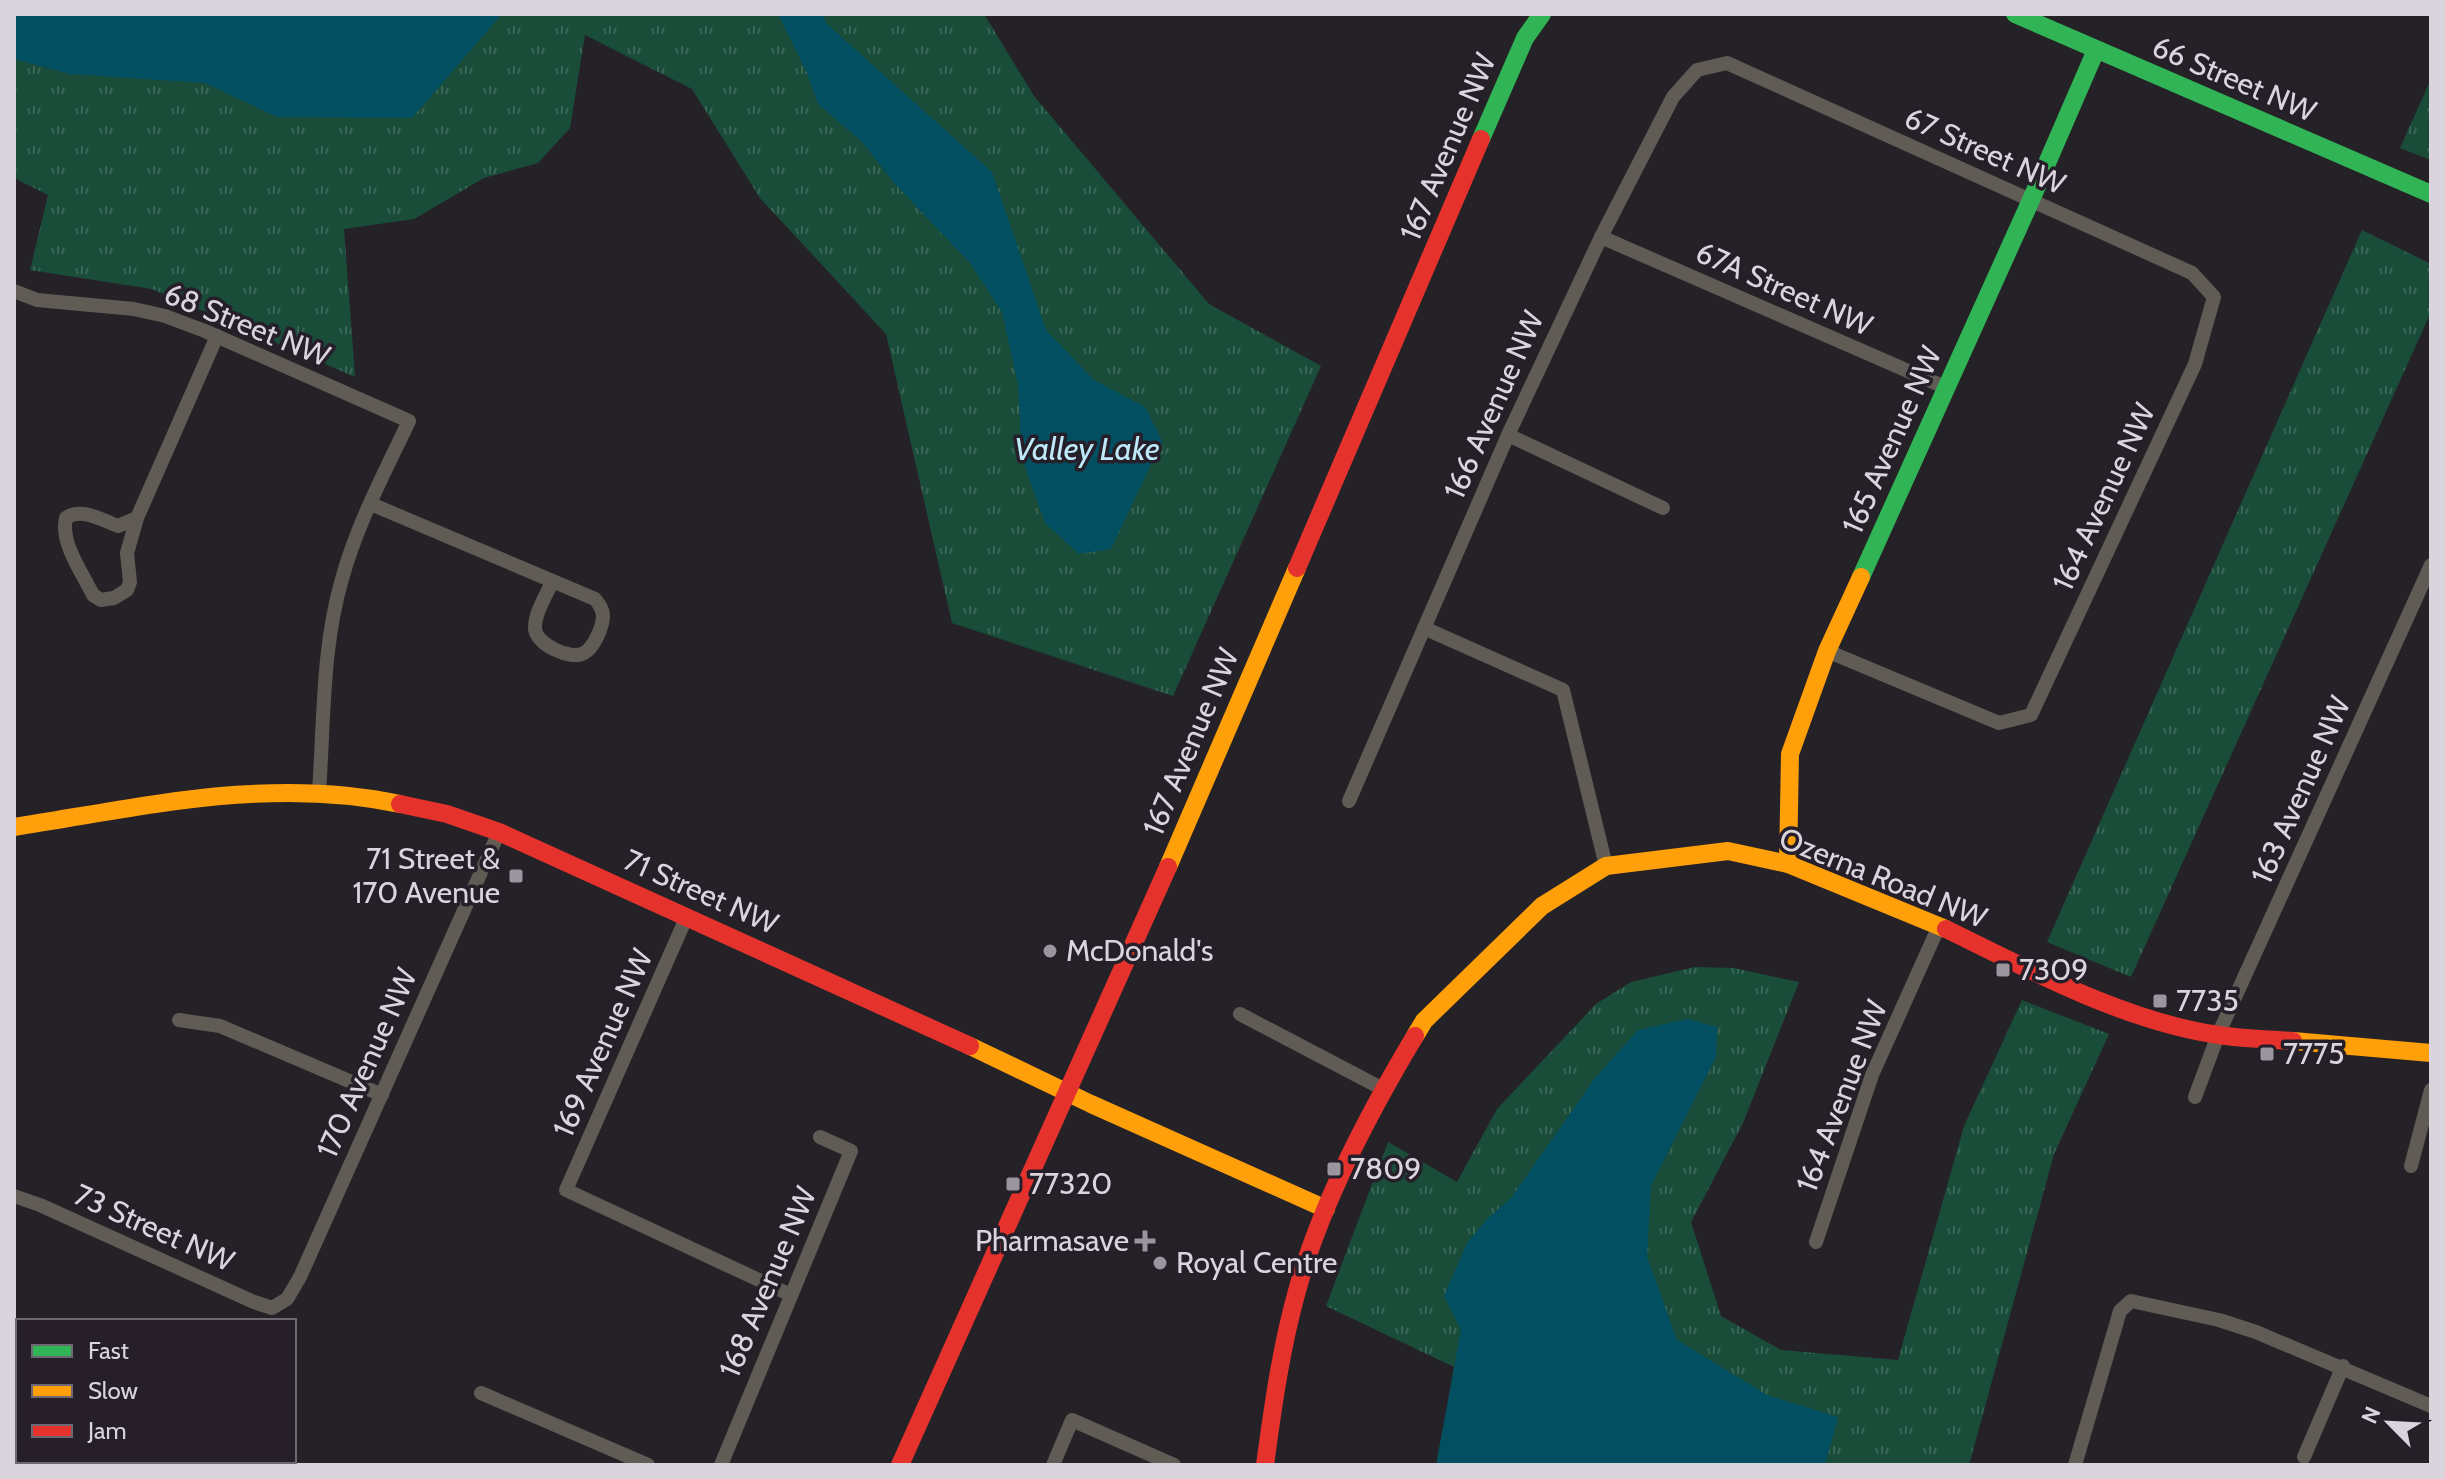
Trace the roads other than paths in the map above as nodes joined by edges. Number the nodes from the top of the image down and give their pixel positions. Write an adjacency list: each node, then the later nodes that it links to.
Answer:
1 (1529, 14): 4 (street, 167 Avenue NW)
2 (1542, 14): 4 (street, 167 Avenue NW)
3 (2015, 14): 5 (street, 66 Street NW)
4 (1525, 38): 36 (street, 167 Avenue NW)
5 (2096, 50): 7 (street, 66 Street NW); 8 (street, 165 Avenue NW)
6 (1727, 63): 8 (street, 67 Street NW); 9 (street, 166 Avenue NW)
7 (2431, 194)
8 (2031, 200): 11 (street, 67 Street NW); 13 (street, 165 Avenue NW)
9 (1601, 237): 13 (street, 67A Street NW); 14 (street, 166 Avenue NW)
10 (14, 291): 12 (street, 68 Street NW)
11 (2214, 297): 21 (street, 164 Avenue NW)
12 (217, 336): 15 (street, 68 Street NW); 17 (street)
13 (1947, 388): 21 (street, 165 Avenue NW)
14 (1508, 435): 16 (street); 20 (street, 166 Avenue NW)
15 (371, 504): 19 (street); 22 (street)
16 (1663, 508)
17 (137, 518): 17 (street)
18 (2431, 565): 32 (street, 163 Avenue NW)
19 (552, 582): 19 (street)
20 (1424, 628): 23 (street, 166 Avenue NW); 27 (street)
21 (1827, 651): 26 (street, 165 Avenue NW)
22 (319, 792): 24 (street, 71 Street NW); 25 (street, 71 Street NW)
23 (1349, 801)
24 (14, 827)
25 (499, 832): 28 (street, 71 Street NW); 37 (street, 170 Avenue NW)
26 (1788, 864): 27 (street, Ozerna Road NW); 29 (street, Ozerna Road NW)
27 (1606, 866): 34 (street, Ozerna Road NW)
28 (687, 916): 36 (street, 71 Street NW); 44 (street, 169 Avenue NW)
29 (1939, 926): 32 (street, Ozerna Road NW); 43 (street, 164 Avenue NW)
30 (1240, 1014): 34 (street)
31 (179, 1020): 37 (street)
32 (2218, 1035): 33 (street, Ozerna Road NW); 38 (street)
33 (2431, 1053)
34 (1383, 1089): 42 (street, Ozerna Road NW)
35 (2431, 1090): 40 (street)
36 (1068, 1092): 42 (street, 71 Street NW); 52 (street, 167 Avenue NW)
37 (382, 1095): 45 (street, 170 Avenue NW)
38 (2195, 1097)
39 (820, 1137): 44 (street, 168 Avenue NW)
40 (2411, 1166)
41 (14, 1196): 45 (street, 73 Street NW)
42 (1326, 1209): 55 (street, Ozerna Road NW)
43 (1816, 1242)
44 (791, 1295): 51 (street, 168 Avenue NW)
45 (272, 1308)
46 (2343, 1366): 48 (street); 49 (street); 56 (street)
47 (481, 1393): 50 (street)
48 (2431, 1406)
49 (2304, 1457)
50 (648, 1465)
51 (721, 1465)
52 (900, 1465)
53 (1053, 1465): 54 (street)
54 (1174, 1465)
55 (1265, 1465)
56 (2075, 1465)

